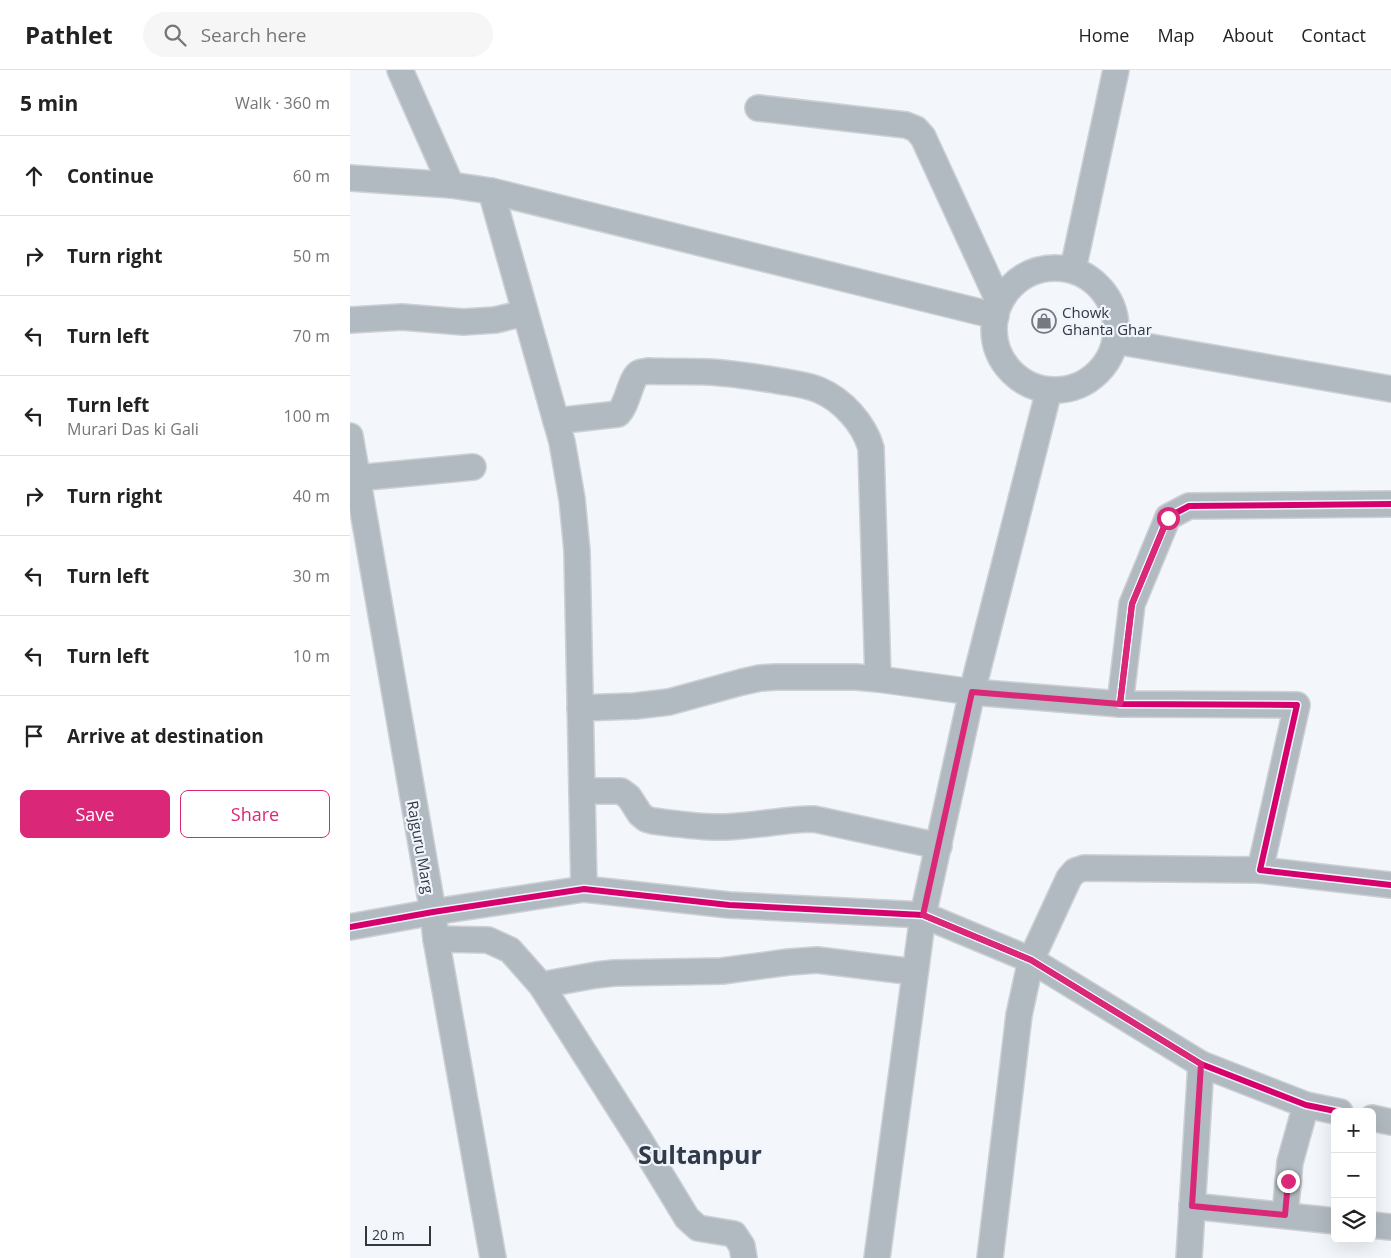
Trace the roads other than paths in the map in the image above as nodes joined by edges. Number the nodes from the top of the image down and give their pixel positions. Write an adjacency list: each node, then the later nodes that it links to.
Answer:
1 (400, 70): 5 (street)
2 (1116, 70): 7 (street)
3 (758, 108): 8 (street)
4 (350, 178): 5 (street)
5 (451, 185): 6 (street)
6 (491, 191): 8 (street); 9 (street)
7 (1073, 269): 8 (street); 11 (street)
8 (997, 309): 13 (street)
9 (525, 313): 10 (street); 14 (street)
10 (350, 320)
11 (1116, 341): 12 (street); 13 (street)
12 (1391, 389)
13 (1049, 390): 20 (street)
14 (556, 422): 19 (street); 22 (street)
15 (350, 436): 17 (street, Rajguru Marg)
16 (473, 467): 17 (street)
17 (357, 478): 28 (street, Rajguru Marg)
18 (1391, 504): 21 (street)
19 (878, 679): 20 (street); 22 (street)
20 (972, 692): 21 (street); 24 (street)
21 (1120, 704): 25 (street)
22 (580, 708): 23 (street)
23 (582, 791): 24 (street); 27 (street)
24 (938, 846): 29 (street)
25 (1260, 870): 26 (street); 32 (street)
26 (1391, 885)
27 (584, 889): 28 (street); 29 (street)
28 (433, 912): 30 (street); 31 (street, Rajguru Marg)
29 (923, 915): 32 (street); 33 (street)
30 (350, 927)
31 (436, 939): 34 (street); 45 (street, Rajguru Marg)
32 (1031, 960): 35 (street); 48 (street)
33 (915, 972): 34 (street); 47 (street)
34 (540, 985): 46 (street)
35 (1201, 1064): 36 (street); 40 (street)
36 (1306, 1105): 37 (street); 41 (street)
37 (1331, 1110)
38 (1376, 1119): 39 (street)
39 (1391, 1122)
40 (1192, 1206): 41 (street); 49 (street)
41 (1285, 1215): 42 (street)
42 (1331, 1221)
43 (1376, 1225): 44 (street)
44 (1391, 1227)
45 (493, 1258)
46 (744, 1258)
47 (877, 1258)
48 (990, 1258)
49 (1189, 1258)

